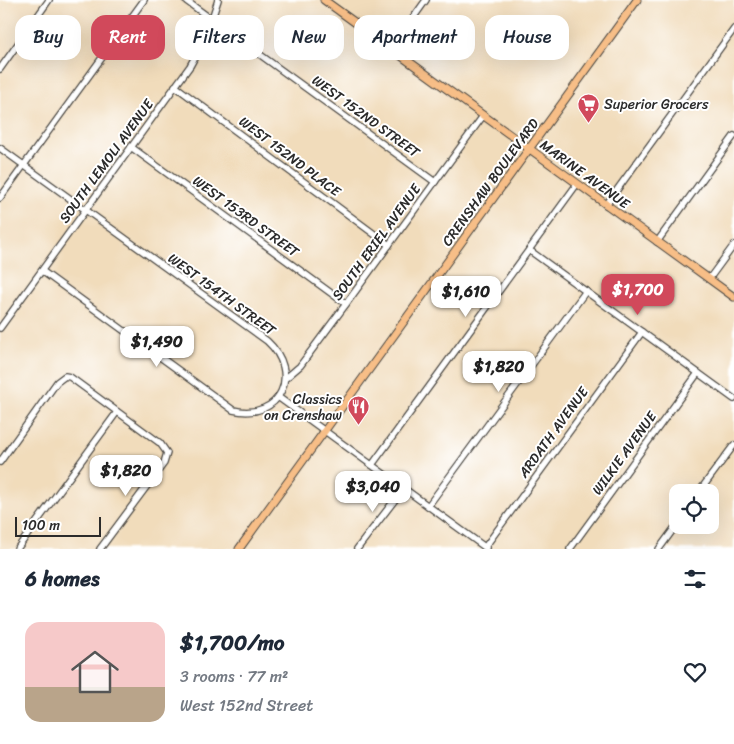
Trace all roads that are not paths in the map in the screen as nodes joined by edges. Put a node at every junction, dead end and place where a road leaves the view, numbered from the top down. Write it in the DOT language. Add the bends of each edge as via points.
graph roads {
  1 [pos="49,0"];
  2 [pos="144,0"];
  3 [pos="185,0"];
  4 [pos="218,0"];
  5 [pos="324,0"];
  6 [pos="426,0"];
  7 [pos="637,0"];
  8 [pos="206,15"];
  9 [pos="213,15"];
  10 [pos="415,15"];
  11 [pos="354,22"];
  12 [pos="734,29"];
  13 [pos="264,57"];
  14 [pos="193,60"];
  15 [pos="406,60"];
  16 [pos="0,69"];
  17 [pos="175,86"];
  18 [pos="483,116"];
  19 [pos="734,136"];
  20 [pos="131,147"];
  21 [pos="0,148"];
  22 [pos="529,149"];
  23 [pos="24,165"];
  24 [pos="435,182"];
  25 [pos="577,184"];
  26 [pos="0,198"];
  27 [pos="606,205"];
  28 [pos="85,211"];
  29 [pos="657,242"];
  30 [pos="389,245"];
  31 [pos="734,245"];
  32 [pos="529,250"];
  33 [pos="42,271"];
  34 [pos="709,279"];
  35 [pos="586,292"];
  36 [pos="734,297"];
  37 [pos="346,304"];
  38 [pos="0,328"];
  39 [pos="642,332"];
  40 [pos="698,373"];
  41 [pos="286,378"];
  42 [pos="278,397"];
  43 [pos="734,399"];
  44 [pos="117,412"];
  45 [pos="325,430"];
  46 [pos="734,444"];
  47 [pos="0,462"];
  48 [pos="372,465"];
  49 [pos="705,484"];
  50 [pos="404,488"];
  51 [pos="428,506"];
  52 [pos="670,534"];
  53 [pos="486,548"];
  54 [pos="18,549"];
  55 [pos="100,549"];
  56 [pos="239,549"];
  57 [pos="357,549"];
  58 [pos="570,549"];
  59 [pos="658,549"];
  1 -- 16 [label="street"];
  2 -- 23 [label="street"];
  3 -- 8 [label="street, WEST 152ND STREET"];
  4 -- 9 [label="street, SOUTH LEMOLI AVENUE"];
  5 -- 11 [label="main road, MARINE AVENUE"];
  6 -- 10 [label="street"];
  7 -- 22 [label="main road, CRENSHAW BOULEVARD"];
  12 -- 27 [label="street"];
  13 -- 24 [label="street, WEST 152ND STREET"];
  14 -- 17 [label="street, SOUTH LEMOLI AVENUE"];
  15 -- 18 [label="main road, MARINE AVENUE"];
  17 -- 20 [label="street, SOUTH LEMOLI AVENUE"];
  17 -- 30 [label="street, WEST 152ND PLACE"];
  18 -- 22 [label="main road, MARINE AVENUE"];
  18 -- 24 [label="street, SOUTH ERIEL AVENUE"];
  19 -- 29 [label="street"];
  20 -- 28 [label="street, SOUTH LEMOLI AVENUE"];
  20 -- 37 [label="street, WEST 153RD STREET"];
  21 -- 23 [label="street, WEST 154TH STREET"];
  22 -- 25 [label="main road, MARINE AVENUE"];
  22 -- 45 [label="main road, CRENSHAW BOULEVARD"];
  23 -- 26 [label="street"];
  23 -- 28 [label="street, WEST 154TH STREET"];
  24 -- 30 [label="street, SOUTH ERIEL AVENUE"];
  25 -- 27 [label="main road, MARINE AVENUE"];
  25 -- 32 [label="street"];
  27 -- 29 [label="main road, MARINE AVENUE"];
  28 -- 33 [label="street, SOUTH LEMOLI AVENUE"];
  28 -- 41 [label="street, WEST 154TH STREET" via="267,341 281,358"];
  29 -- 34 [label="main road, MARINE AVENUE"];
  30 -- 37 [label="street, SOUTH ERIEL AVENUE"];
  31 -- 34 [label="street"];
  32 -- 35 [label="street"];
  32 -- 48 [label="street"];
  33 -- 38 [label="street, SOUTH LEMOLI AVENUE"];
  33 -- 42 [label="street" via="233,410 255,411"];
  34 -- 36 [label="main road, MARINE AVENUE"];
  35 -- 39 [label="street"];
  35 -- 51 [label="street"];
  37 -- 41 [label="street, SOUTH ERIEL AVENUE" via="300,366"];
  39 -- 40 [label="street"];
  39 -- 53 [label="street, ARDATH AVENUE"];
  40 -- 43 [label="street"];
  40 -- 58 [label="street, WILKIE AVENUE"];
  41 -- 42 [label="street"];
  42 -- 45 [label="street"];
  44 -- 47 [label="street" via="66,376 57,382"];
  44 -- 54 [label="street"];
  44 -- 55 [label="street" via="160,443 167,453 164,463"];
  45 -- 48 [label="street"];
  45 -- 56 [label="main road, CRENSHAW BOULEVARD"];
  46 -- 49 [label="street"];
  48 -- 50 [label="street"];
  50 -- 51 [label="street"];
  50 -- 57 [label="street"];
  51 -- 53 [label="street"];
  52 -- 59 [label="street"];
}
